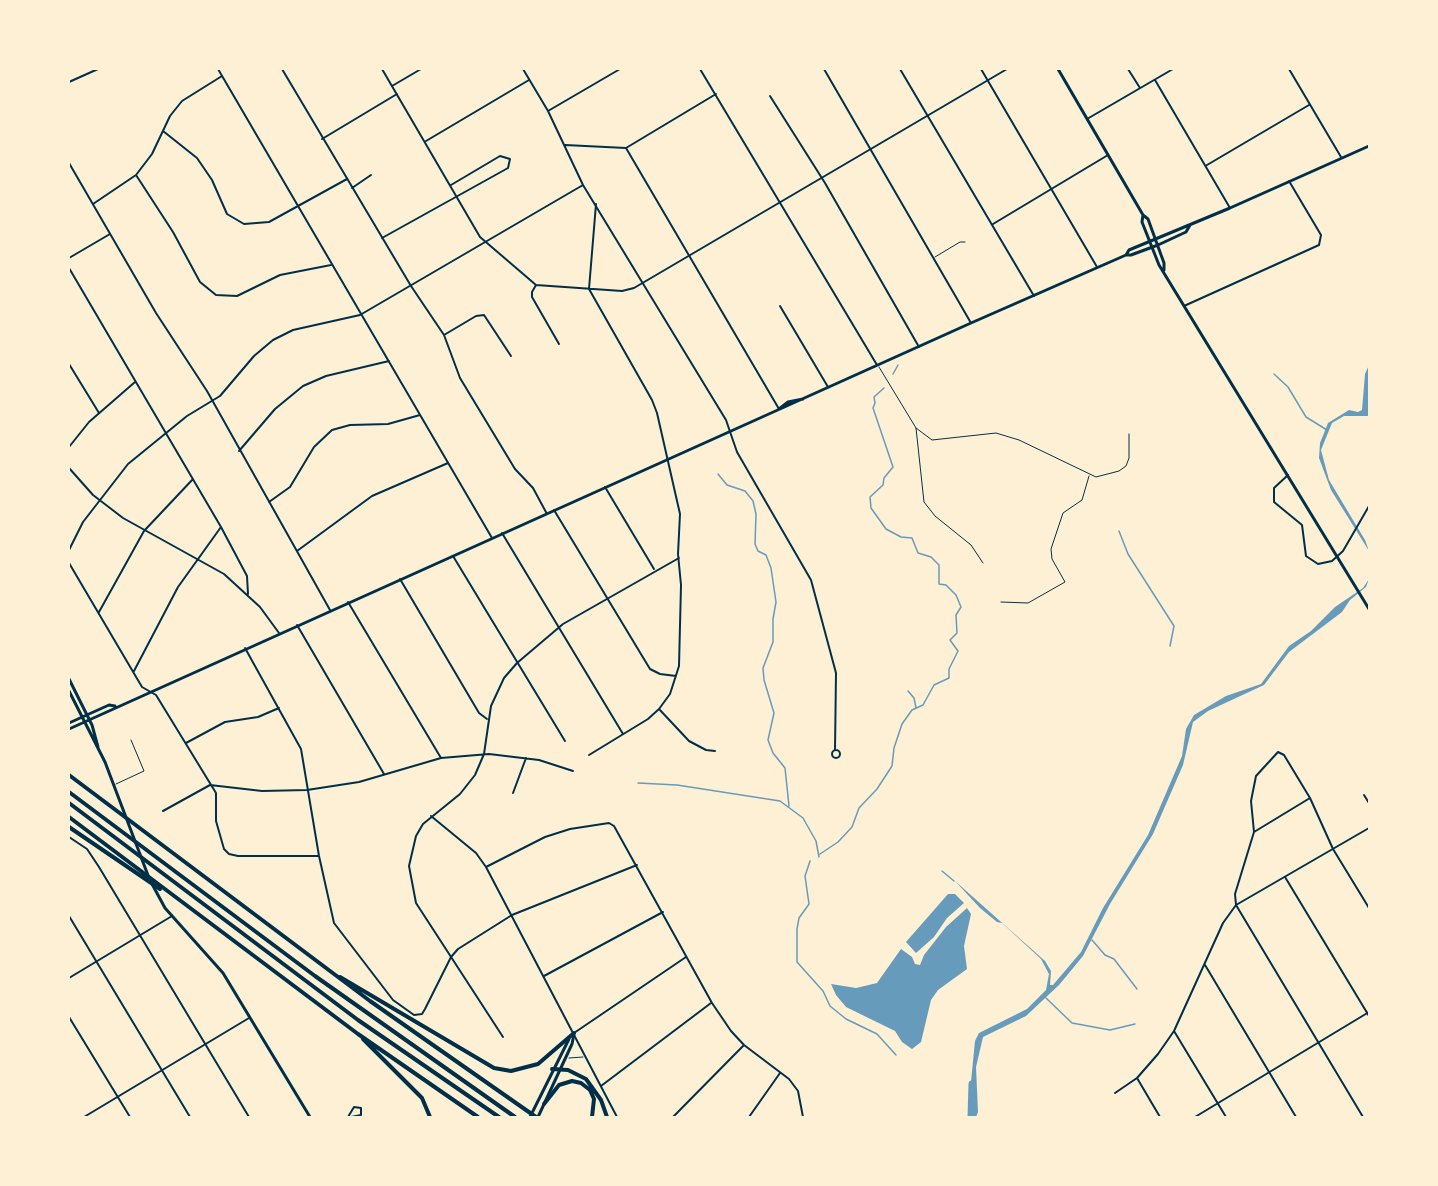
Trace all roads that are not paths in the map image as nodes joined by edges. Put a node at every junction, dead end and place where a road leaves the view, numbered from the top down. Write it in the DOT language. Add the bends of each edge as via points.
graph roads {
  1 [pos="98,69"];
  2 [pos="218,69"];
  3 [pos="282,69"];
  4 [pos="382,69"];
  5 [pos="421,69"];
  6 [pos="523,69"];
  7 [pos="620,69"];
  8 [pos="700,69"];
  9 [pos="824,69"];
  10 [pos="900,69"];
  11 [pos="981,69"];
  12 [pos="1007,69"];
  13 [pos="1058,69"];
  14 [pos="1128,69"];
  15 [pos="1173,69"];
  16 [pos="1289,69"];
  17 [pos="222,76"];
  18 [pos="529,80"];
  19 [pos="987,80"];
  20 [pos="1155,80"];
  21 [pos="69,82"];
  22 [pos="392,86"];
  23 [pos="1140,88"];
  24 [pos="397,94"];
  25 [pos="716,94"];
  26 [pos="770,96"];
  27 [pos="1309,105"];
  28 [pos="1369,106"];
  29 [pos="548,111"];
  30 [pos="1369,112"];
  31 [pos="928,115"];
  32 [pos="1088,119"];
  33 [pos="163,131"];
  34 [pos="322,139"];
  35 [pos="426,141"];
  36 [pos="565,145"];
  37 [pos="1369,146"];
  38 [pos="626,148"];
  39 [pos="871,149"];
  40 [pos="1108,154"];
  41 [pos="1341,158"];
  42 [pos="69,163"];
  43 [pos="1207,165"];
  44 [pos="136,175"];
  45 [pos="371,175"];
  46 [pos="821,178"];
  47 [pos="347,179"];
  48 [pos="1289,181"];
  49 [pos="451,185"];
  50 [pos="583,185"];
  51 [pos="352,189"];
  52 [pos="1051,189"];
  53 [pos="457,196"];
  54 [pos="780,201"];
  55 [pos="93,204"];
  56 [pos="596,204"];
  57 [pos="299,206"];
  58 [pos="1230,208"];
  59 [pos="1143,215"];
  60 [pos="993,224"];
  61 [pos="1190,225"];
  62 [pos="110,234"];
  63 [pos="382,238"];
  64 [pos="1156,239"];
  65 [pos="1150,241"];
  66 [pos="484,242"];
  67 [pos="965,242"];
  68 [pos="1158,245"];
  69 [pos="1152,248"];
  70 [pos="690,255"];
  71 [pos="1126,255"];
  72 [pos="69,258"];
  73 [pos="933,258"];
  74 [pos="332,265"];
  75 [pos="1097,267"];
  76 [pos="69,268"];
  77 [pos="1164,270"];
  78 [pos="644,282"];
  79 [pos="536,285"];
  80 [pos="411,286"];
  81 [pos="589,289"];
  82 [pos="1034,296"];
  83 [pos="780,306"];
  84 [pos="1184,306"];
  85 [pos="360,315"];
  86 [pos="971,323"];
  87 [pos="444,335"];
  88 [pos="559,344"];
  89 [pos="919,347"];
  90 [pos="511,356"];
  91 [pos="389,361"];
  92 [pos="69,364"];
  93 [pos="878,365"];
  94 [pos="135,381"];
  95 [pos="828,387"];
  96 [pos="213,401"];
  97 [pos="779,409"];
  98 [pos="99,413"];
  99 [pos="421,415"];
  100 [pos="916,428"];
  101 [pos="729,431"];
  102 [pos="166,432"];
  103 [pos="1129,434"];
  104 [pos="69,447"];
  105 [pos="238,451"];
  106 [pos="668,459"];
  107 [pos="449,462"];
  108 [pos="69,468"];
  109 [pos="1288,475"];
  110 [pos="1089,476"];
  111 [pos="193,478"];
  112 [pos="605,486"];
  113 [pos="99,501"];
  114 [pos="268,502"];
  115 [pos="1369,507"];
  116 [pos="554,510"];
  117 [pos="547,514"];
  118 [pos="221,527"];
  119 [pos="144,531"];
  120 [pos="502,533"];
  121 [pos="492,538"];
  122 [pos="69,550"];
  123 [pos="297,552"];
  124 [pos="453,556"];
  125 [pos="679,558"];
  126 [pos="196,559"];
  127 [pos="69,563"];
  128 [pos="983,563"];
  129 [pos="654,569"];
  130 [pos="400,579"];
  131 [pos="248,594"];
  132 [pos="607,597"];
  133 [pos="348,602"];
  134 [pos="1001,602"];
  135 [pos="1369,609"];
  136 [pos="330,610"];
  137 [pos="99,612"];
  138 [pos="297,625"];
  139 [pos="560,627"];
  140 [pos="279,633"];
  141 [pos="245,648"];
  142 [pos="517,663"];
  143 [pos="134,672"];
  144 [pos="676,676"];
  145 [pos="69,679"];
  146 [pos="69,691"];
  147 [pos="148,692"];
  148 [pos="115,706"];
  149 [pos="279,708"];
  150 [pos="659,709"];
  151 [pos="88,715"];
  152 [pos="83,717"];
  153 [pos="90,720"];
  154 [pos="488,720"];
  155 [pos="85,722"];
  156 [pos="69,723"];
  157 [pos="69,729"];
  158 [pos="623,734"];
  159 [pos="131,740"];
  160 [pos="565,741"];
  161 [pos="186,743"];
  162 [pos="98,747"];
  163 [pos="835,750"];
  164 [pos="715,751"];
  165 [pos="484,754"];
  166 [pos="589,755"];
  167 [pos="441,758"];
  168 [pos="526,758"];
  169 [pos="573,771"];
  170 [pos="384,774"];
  171 [pos="69,775"];
  172 [pos="114,785"];
  173 [pos="210,785"];
  174 [pos="307,790"];
  175 [pos="69,792"];
  176 [pos="513,793"];
  177 [pos="1364,795"];
  178 [pos="1310,798"];
  179 [pos="1369,803"];
  180 [pos="69,804"];
  181 [pos="163,811"];
  182 [pos="431,816"];
  183 [pos="69,817"];
  184 [pos="69,827"];
  185 [pos="1369,828"];
  186 [pos="1254,832"];
  187 [pos="69,837"];
  188 [pos="1333,849"];
  189 [pos="319,856"];
  190 [pos="637,865"];
  191 [pos="486,867"];
  192 [pos="1285,877"];
  193 [pos="163,889"];
  194 [pos="1236,905"];
  195 [pos="1369,908"];
  196 [pos="663,912"];
  197 [pos="512,915"];
  198 [pos="69,916"];
  199 [pos="172,916"];
  200 [pos="141,936"];
  201 [pos="451,957"];
  202 [pos="687,957"];
  203 [pos="97,962"];
  204 [pos="1205,965"];
  205 [pos="331,973"];
  206 [pos="544,976"];
  207 [pos="69,978"];
  208 [pos="712,1003"];
  209 [pos="1368,1014"];
  210 [pos="69,1017"];
  211 [pos="250,1018"];
  212 [pos="1174,1031"];
  213 [pos="574,1033"];
  214 [pos="361,1036"];
  215 [pos="503,1037"];
  216 [pos="1318,1042"];
  217 [pos="206,1044"];
  218 [pos="744,1045"];
  219 [pos="585,1055"];
  220 [pos="564,1058"];
  221 [pos="552,1069"];
  222 [pos="559,1069"];
  223 [pos="162,1070"];
  224 [pos="780,1073"];
  225 [pos="1269,1073"];
  226 [pos="1137,1078"];
  227 [pos="601,1086"];
  228 [pos="1115,1093"];
  229 [pos="118,1096"];
  230 [pos="1218,1103"];
  231 [pos="544,1104"];
  232 [pos="530,1114"];
  233 [pos="84,1117"];
  234 [pos="130,1117"];
  235 [pos="190,1117"];
  236 [pos="249,1117"];
  237 [pos="310,1117"];
  238 [pos="430,1117"];
  239 [pos="478,1117"];
  240 [pos="499,1117"];
  241 [pos="515,1117"];
  242 [pos="538,1117"];
  243 [pos="592,1117"];
  244 [pos="607,1117"];
  245 [pos="617,1117"];
  246 [pos="673,1117"];
  247 [pos="749,1117"];
  248 [pos="803,1117"];
  249 [pos="1160,1117"];
  250 [pos="1195,1117"];
  251 [pos="1226,1117"];
  252 [pos="1296,1117"];
  253 [pos="1364,1117"];
  1 -- 21 [label="street"];
  2 -- 17 [label="street"];
  3 -- 34 [label="street"];
  4 -- 22 [label="street"];
  5 -- 22 [label="street"];
  6 -- 18 [label="street"];
  7 -- 29 [label="street"];
  8 -- 25 [label="street"];
  9 -- 39 [label="street"];
  10 -- 31 [label="street"];
  11 -- 19 [label="street"];
  12 -- 19 [label="street"];
  13 -- 32 [label="main road"];
  14 -- 23 [label="street"];
  15 -- 20 [label="street"];
  16 -- 27 [label="street"];
  17 -- 33 [label="street" via="182,101"];
  17 -- 57 [label="street"];
  18 -- 29 [label="street"];
  18 -- 35 [label="street"];
  19 -- 31 [label="street"];
  19 -- 52 [label="street"];
  20 -- 23 [label="street"];
  20 -- 43 [label="street"];
  22 -- 24 [label="street"];
  23 -- 32 [label="street"];
  24 -- 34 [label="street"];
  24 -- 35 [label="street"];
  25 -- 38 [label="street"];
  25 -- 54 [label="street"];
  26 -- 46 [label="street"];
  27 -- 41 [label="street"];
  27 -- 43 [label="street"];
  28 -- 30 [label="street"];
  29 -- 36 [label="street"];
  31 -- 39 [label="street"];
  31 -- 60 [label="street"];
  32 -- 40 [label="main road"];
  33 -- 44 [label="street"];
  33 -- 57 [label="street" via="203,166 231,218 244,224 262,224"];
  34 -- 47 [label="street"];
  35 -- 49 [label="street"];
  36 -- 38 [label="street"];
  36 -- 50 [label="street"];
  37 -- 41 [label="main road"];
  38 -- 70 [label="street"];
  39 -- 46 [label="street"];
  39 -- 73 [label="street"];
  40 -- 52 [label="street"];
  40 -- 59 [label="main road"];
  41 -- 48 [label="main road"];
  42 -- 55 [label="street"];
  43 -- 58 [label="street"];
  44 -- 55 [label="street"];
  44 -- 74 [label="street" via="200,282 216,295 237,296 280,275"];
  45 -- 51 [label="street"];
  46 -- 54 [label="street"];
  46 -- 89 [label="street"];
  47 -- 51 [label="street"];
  47 -- 57 [label="street"];
  48 -- 58 [label="main road"];
  48 -- 84 [label="street" via="1321,235 1319,245"];
  49 -- 53 [label="street"];
  49 -- 53 [label="street" via="500,156 510,159 508,168"];
  50 -- 56 [label="street"];
  50 -- 66 [label="street"];
  51 -- 63 [label="street"];
  52 -- 60 [label="street"];
  52 -- 75 [label="street"];
  53 -- 63 [label="street"];
  53 -- 66 [label="street"];
  54 -- 70 [label="street"];
  54 -- 93 [label="street"];
  55 -- 62 [label="street"];
  56 -- 78 [label="street"];
  56 -- 81 [label="street"];
  57 -- 74 [label="street"];
  58 -- 61 [label="main road"];
  59 -- 64 [label="main road"];
  59 -- 65 [label="main road"];
  60 -- 82 [label="street"];
  61 -- 64 [label="main road"];
  61 -- 68 [label="main road" via="1186,232"];
  62 -- 72 [label="street"];
  62 -- 96 [label="street"];
  63 -- 80 [label="street"];
  64 -- 65 [label="main road"];
  64 -- 68 [label="main road"];
  65 -- 69 [label="main road"];
  65 -- 71 [label="main road"];
  66 -- 79 [label="street"];
  66 -- 80 [label="street"];
  67 -- 73 [label="lane"];
  68 -- 69 [label="main road"];
  68 -- 77 [label="main road"];
  69 -- 71 [label="main road"];
  69 -- 77 [label="main road"];
  70 -- 78 [label="street"];
  70 -- 97 [label="street"];
  71 -- 75 [label="main road"];
  73 -- 86 [label="street"];
  74 -- 85 [label="street"];
  75 -- 82 [label="main road"];
  76 -- 94 [label="street"];
  77 -- 84 [label="main road"];
  78 -- 81 [label="street" via="622,291"];
  78 -- 101 [label="street"];
  79 -- 81 [label="street"];
  79 -- 88 [label="street" via="532,297"];
  80 -- 85 [label="street"];
  80 -- 87 [label="street"];
  81 -- 106 [label="street" via="652,400"];
  82 -- 86 [label="main road"];
  83 -- 95 [label="street"];
  84 -- 109 [label="main road"];
  85 -- 91 [label="street"];
  85 -- 96 [label="street" via="293,330 273,340"];
  86 -- 89 [label="main road"];
  87 -- 90 [label="street" via="484,315"];
  87 -- 117 [label="street" via="460,378"];
  89 -- 93 [label="main road"];
  91 -- 99 [label="street"];
  91 -- 105 [label="street" via="326,376 303,386 275,409"];
  92 -- 98 [label="street"];
  93 -- 95 [label="main road"];
  93 -- 100 [label="lane"];
  94 -- 98 [label="street"];
  94 -- 102 [label="street"];
  95 -- 97 [label="main road"];
  96 -- 102 [label="street"];
  96 -- 105 [label="street"];
  97 -- 101 [label="main road"];
  98 -- 104 [label="street"];
  99 -- 107 [label="street"];
  99 -- 114 [label="street" via="388,424 332,429 314,447 290,487"];
  100 -- 110 [label="lane" via="932,440 996,433 1024,442"];
  100 -- 128 [label="lane" via="924,502 971,545"];
  101 -- 106 [label="main road"];
  101 -- 163 [label="street" via="737,452 812,583 836,673"];
  102 -- 111 [label="street"];
  102 -- 113 [label="street" via="128,464"];
  103 -- 110 [label="lane" via="1126,466 1102,477"];
  105 -- 114 [label="street"];
  106 -- 112 [label="main road"];
  106 -- 125 [label="street" via="680,514"];
  107 -- 121 [label="street"];
  107 -- 123 [label="street" via="372,496"];
  108 -- 113 [label="street"];
  109 -- 115 [label="street" via="1272,495 1277,506 1302,525 1304,552 1318,564 1332,561 1353,536"];
  109 -- 135 [label="main road"];
  110 -- 134 [label="lane" via="1082,500 1063,513 1051,549 1052,560 1065,582 1028,603"];
  111 -- 118 [label="street"];
  111 -- 119 [label="street"];
  112 -- 116 [label="main road"];
  112 -- 129 [label="street"];
  113 -- 119 [label="street"];
  113 -- 122 [label="street"];
  114 -- 123 [label="street"];
  116 -- 117 [label="main road"];
  116 -- 132 [label="street"];
  117 -- 120 [label="main road"];
  118 -- 126 [label="street"];
  118 -- 131 [label="street" via="247,576"];
  119 -- 126 [label="street"];
  119 -- 137 [label="street"];
  120 -- 121 [label="main road"];
  120 -- 139 [label="street"];
  121 -- 124 [label="main road"];
  123 -- 136 [label="street"];
  124 -- 130 [label="main road"];
  124 -- 142 [label="street"];
  125 -- 129 [label="street"];
  125 -- 144 [label="street"];
  126 -- 131 [label="street" via="224,574"];
  126 -- 143 [label="street" via="169,601"];
  127 -- 137 [label="street"];
  129 -- 132 [label="street"];
  130 -- 133 [label="main road"];
  130 -- 154 [label="street" via="479,712"];
  131 -- 140 [label="street"];
  132 -- 139 [label="street"];
  132 -- 144 [label="street" via="650,669"];
  133 -- 136 [label="main road"];
  133 -- 167 [label="street"];
  136 -- 138 [label="main road"];
  137 -- 143 [label="street"];
  138 -- 140 [label="main road"];
  138 -- 170 [label="street"];
  139 -- 142 [label="street"];
  139 -- 158 [label="street"];
  140 -- 141 [label="main road"];
  141 -- 147 [label="main road"];
  141 -- 149 [label="street"];
  142 -- 154 [label="street" via="495,694"];
  142 -- 160 [label="street"];
  143 -- 147 [label="street"];
  144 -- 150 [label="street"];
  145 -- 151 [label="main road"];
  146 -- 152 [label="main road"];
  147 -- 148 [label="main road"];
  147 -- 161 [label="street" via="156,695"];
  148 -- 151 [label="main road"];
  148 -- 153 [label="main road"];
  149 -- 161 [label="street" via="258,717 225,722"];
  149 -- 174 [label="street" via="299,741"];
  150 -- 158 [label="street"];
  150 -- 164 [label="street" via="689,741"];
  151 -- 152 [label="main road"];
  151 -- 153 [label="main road"];
  152 -- 155 [label="main road"];
  152 -- 156 [label="main road"];
  153 -- 155 [label="main road"];
  153 -- 162 [label="main road"];
  154 -- 165 [label="street"];
  155 -- 157 [label="main road"];
  155 -- 162 [label="main road"];
  158 -- 166 [label="street"];
  159 -- 172 [label="lane" via="144,771"];
  161 -- 173 [label="street"];
  162 -- 172 [label="main road"];
  165 -- 167 [label="street"];
  165 -- 168 [label="street"];
  165 -- 182 [label="street" via="475,775 460,794"];
  167 -- 170 [label="street"];
  168 -- 169 [label="street"];
  168 -- 176 [label="street"];
  170 -- 174 [label="street"];
  171 -- 205 [label="highway"];
  172 -- 199 [label="main road" via="155,892"];
  173 -- 174 [label="street" via="262,791"];
  173 -- 181 [label="street"];
  173 -- 189 [label="street" via="216,794 220,840 229,854 268,858"];
  174 -- 189 [label="street"];
  175 -- 241 [label="highway" via="331,988"];
  177 -- 179 [label="street"];
  178 -- 186 [label="street"];
  178 -- 186 [label="street" via="1282,752 1262,766 1256,776 1251,801"];
  178 -- 188 [label="street"];
  180 -- 240 [label="highway" via="358,1020"];
  182 -- 191 [label="street"];
  182 -- 201 [label="street" via="416,836 409,861 412,891"];
  183 -- 193 [label="highway"];
  184 -- 193 [label="highway"];
  185 -- 188 [label="street"];
  186 -- 194 [label="street" via="1234,894"];
  187 -- 200 [label="street" via="87,849"];
  188 -- 192 [label="street"];
  188 -- 195 [label="street"];
  189 -- 201 [label="street" via="334,923 393,1000 417,1016 425,1009"];
  190 -- 191 [label="street" via="609,823 545,837"];
  190 -- 196 [label="street"];
  190 -- 197 [label="street"];
  191 -- 197 [label="street"];
  192 -- 194 [label="street"];
  192 -- 209 [label="street"];
  193 -- 214 [label="highway"];
  194 -- 204 [label="street" via="1223,923"];
  194 -- 216 [label="street"];
  196 -- 202 [label="street"];
  196 -- 206 [label="street"];
  197 -- 201 [label="street"];
  197 -- 206 [label="street"];
  198 -- 203 [label="street"];
  199 -- 200 [label="street"];
  199 -- 211 [label="main road" via="223,973"];
  200 -- 203 [label="street"];
  200 -- 217 [label="street"];
  201 -- 215 [label="street"];
  202 -- 208 [label="street"];
  202 -- 213 [label="street"];
  203 -- 207 [label="street"];
  203 -- 223 [label="street"];
  204 -- 212 [label="street"];
  204 -- 225 [label="street"];
  205 -- 213 [label="highway" via="495,1068 511,1071 538,1064"];
  205 -- 232 [label="highway"];
  206 -- 213 [label="street"];
  208 -- 218 [label="street"];
  208 -- 227 [label="street"];
  209 -- 216 [label="street"];
  210 -- 229 [label="street"];
  211 -- 217 [label="street"];
  211 -- 237 [label="main road"];
  212 -- 226 [label="street"];
  212 -- 230 [label="street"];
  213 -- 219 [label="street"];
  213 -- 220 [label="main road"];
  213 -- 221 [label="main road"];
  214 -- 238 [label="highway" via="368,1047 405,1078 422,1098"];
  214 -- 239 [label="highway"];
  216 -- 225 [label="street"];
  216 -- 253 [label="street"];
  217 -- 223 [label="street"];
  217 -- 236 [label="street"];
  218 -- 224 [label="street"];
  218 -- 246 [label="street"];
  219 -- 220 [label="lane"];
  219 -- 227 [label="street"];
  220 -- 222 [label="main road"];
  221 -- 222 [label="highway"];
  221 -- 232 [label="main road"];
  222 -- 231 [label="main road"];
  222 -- 244 [label="highway" via="577,1073 592,1084"];
  223 -- 229 [label="street"];
  223 -- 235 [label="street"];
  224 -- 247 [label="street"];
  224 -- 248 [label="street" via="798,1091"];
  225 -- 230 [label="street"];
  225 -- 252 [label="street"];
  226 -- 228 [label="street"];
  226 -- 249 [label="street"];
  227 -- 245 [label="street"];
  229 -- 233 [label="street"];
  229 -- 234 [label="street"];
  230 -- 250 [label="street"];
  230 -- 251 [label="street"];
  231 -- 242 [label="main road"];
  231 -- 243 [label="highway" via="559,1085 581,1083 594,1099"];
  232 -- 242 [label="highway"];
}
